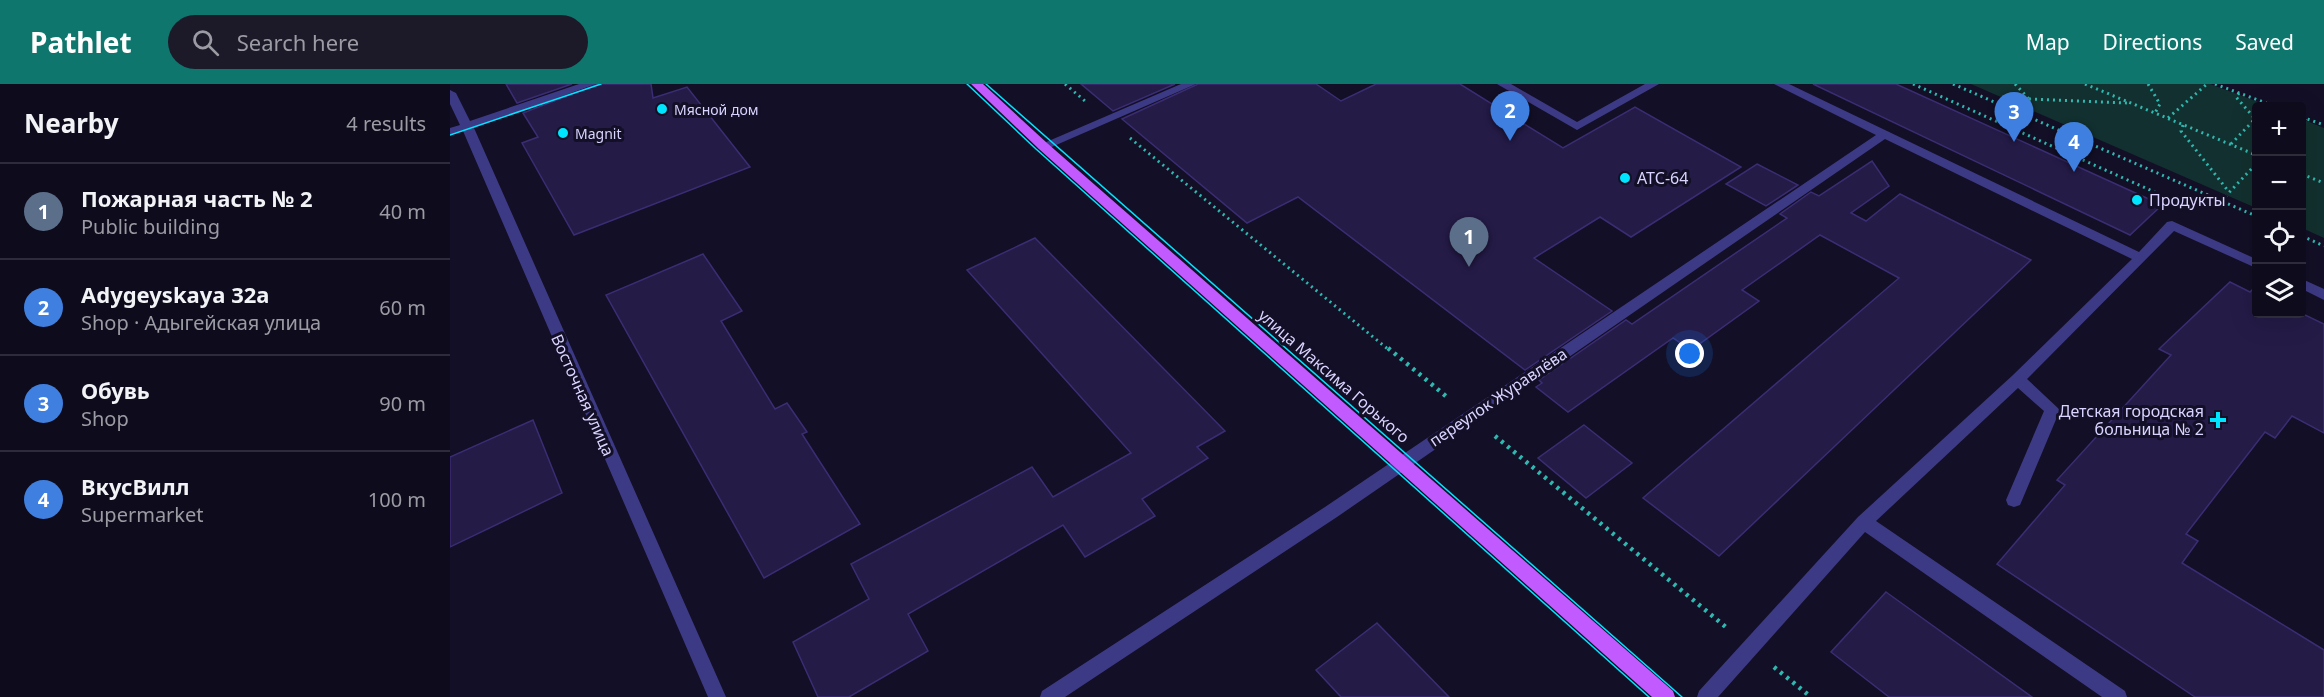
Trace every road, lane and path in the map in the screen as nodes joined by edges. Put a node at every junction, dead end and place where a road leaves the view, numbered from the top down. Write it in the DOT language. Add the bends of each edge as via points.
graph roads {
  1 [pos="590,84"];
  2 [pos="977,84"];
  3 [pos="1065,84"];
  4 [pos="1190,84"];
  5 [pos="1503,84"];
  6 [pos="1653,84"];
  7 [pos="1780,84"];
  8 [pos="1914,84"];
  9 [pos="1953,84"];
  10 [pos="2015,84"];
  11 [pos="2085,84"];
  12 [pos="2101,84"];
  13 [pos="2148,84"];
  14 [pos="2207,84"];
  15 [pos="2215,84"];
  16 [pos="2094,88"];
  17 [pos="450,93"];
  18 [pos="2238,93"];
  19 [pos="2030,99"];
  20 [pos="2263,102"];
  21 [pos="2131,103"];
  22 [pos="2016,111"];
  23 [pos="2155,113"];
  24 [pos="2252,117"];
  25 [pos="2168,118"];
  26 [pos="1107,119"];
  27 [pos="2306,119"];
  28 [pos="2252,123"];
  29 [pos="2183,125"];
  30 [pos="2324,125"];
  31 [pos="467,126"];
  32 [pos="450,132"];
  33 [pos="1885,134"];
  34 [pos="2231,144"];
  35 [pos="1043,146"];
  36 [pos="2252,153"];
  37 [pos="2252,168"];
  38 [pos="2306,176"];
  39 [pos="2324,183"];
  40 [pos="2229,192"];
  41 [pos="2221,201"];
  42 [pos="2178,202"];
  43 [pos="2189,207"];
  44 [pos="2198,212"];
  45 [pos="2252,214"];
  46 [pos="2306,238"];
  47 [pos="2324,246"];
  48 [pos="2142,258"];
  49 [pos="2252,262"];
  50 [pos="2306,286"];
  51 [pos="2324,295"];
  52 [pos="2018,379"];
  53 [pos="1470,415"];
  54 [pos="1403,462"];
  55 [pos="2014,500"];
  56 [pos="1864,522"];
  57 [pos="1750,648"];
  58 [pos="717,697"];
  59 [pos="1049,697"];
  60 [pos="1666,697"];
  61 [pos="1706,697"];
  62 [pos="1811,697"];
  63 [pos="2118,697"];
  1 -- 31 [label="street"];
  2 -- 35 [label="main road, улица Максима Горького"];
  3 -- 26 [label="path"];
  4 -- 26 [label="street"];
  5 -- 6 [label="street" via="1577,127"];
  7 -- 33 [label="street"];
  8 -- 42 [label="path"];
  9 -- 22 [label="path"];
  10 -- 19 [label="path"];
  11 -- 16 [label="path"];
  12 -- 16 [label="path"];
  13 -- 23 [label="path" via="2160,104"];
  14 -- 25 [label="path"];
  15 -- 18 [label="path"];
  16 -- 21 [label="path"];
  17 -- 31 [label="street, Восточная улица"];
  18 -- 20 [label="path"];
  18 -- 24 [label="path" via="2235,97"];
  19 -- 21 [label="path"];
  19 -- 22 [label="path"];
  21 -- 23 [label="path"];
  22 -- 41 [label="path"];
  23 -- 25 [label="path"];
  25 -- 29 [label="path"];
  26 -- 35 [label="street"];
  26 -- 53 [label="path"];
  27 -- 30 [label="path"];
  28 -- 34 [label="path"];
  29 -- 34 [label="path"];
  29 -- 40 [label="path" via="2181,131"];
  31 -- 32 [label="street"];
  31 -- 58 [label="street, Восточная улица"];
  33 -- 48 [label="street"];
  33 -- 53 [label="street, переулок Журавлёва"];
  34 -- 36 [label="path"];
  35 -- 54 [label="main road, улица Максима Горького"];
  37 -- 40 [label="path"];
  38 -- 39 [label="path"];
  40 -- 41 [label="path"];
  41 -- 45 [label="path"];
  43 -- 44 [label="path"];
  46 -- 47 [label="path"];
  48 -- 49 [label="street" via="2172,225"];
  48 -- 52 [label="street"];
  50 -- 51 [label="street"];
  52 -- 55 [label="street" via="2052,410"];
  52 -- 56 [label="street"];
  53 -- 54 [label="street, переулок Журавлёва"];
  53 -- 57 [label="path"];
  54 -- 59 [label="street, переулок Журавлёва"];
  54 -- 60 [label="main road, улица Максима Горького"];
  56 -- 57 [label="street"];
  56 -- 63 [label="street"];
  57 -- 61 [label="street"];
  57 -- 62 [label="path"];
}
